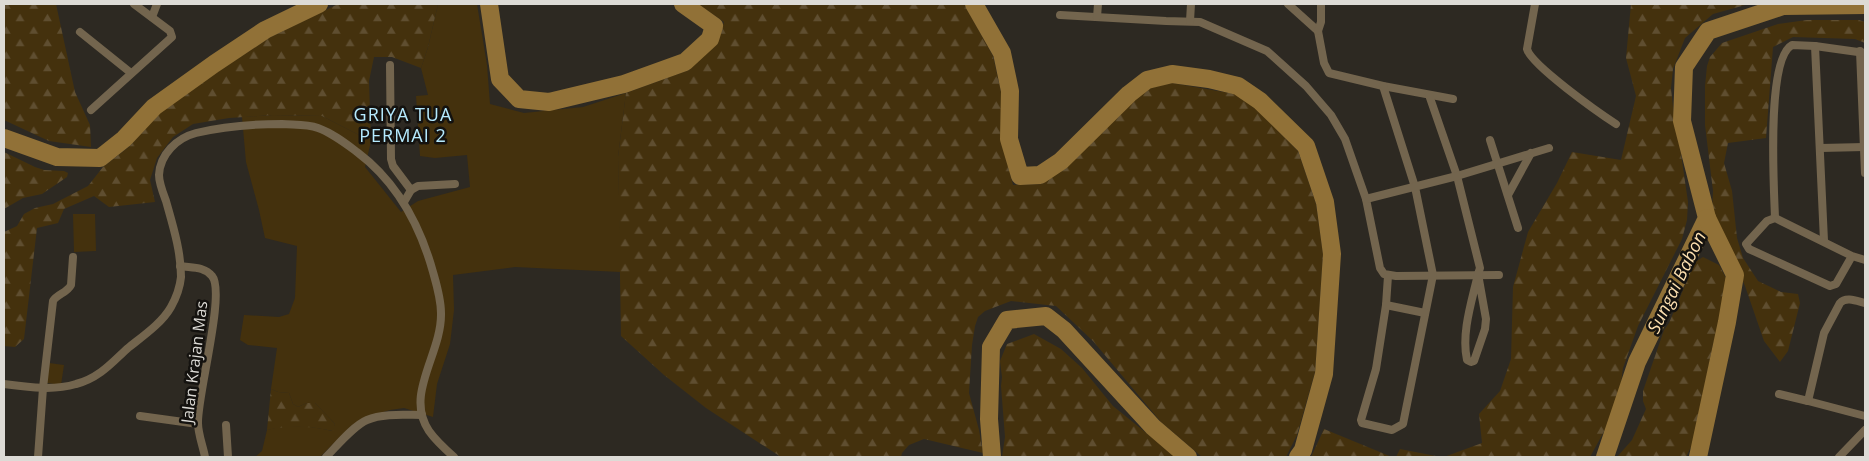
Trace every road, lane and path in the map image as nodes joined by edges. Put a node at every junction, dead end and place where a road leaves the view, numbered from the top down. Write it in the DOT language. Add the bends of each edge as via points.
graph roads {
  1 [pos="134,4"];
  2 [pos="157,4"];
  3 [pos="1098,4"];
  4 [pos="1191,4"];
  5 [pos="1288,4"];
  6 [pos="1321,4"];
  7 [pos="1535,4"];
  8 [pos="1060,15"];
  9 [pos="152,17"];
  10 [pos="1097,17"];
  11 [pos="1190,21"];
  12 [pos="1318,31"];
  13 [pos="80,32"];
  14 [pos="1815,46"];
  15 [pos="1863,52"];
  16 [pos="390,65"];
  17 [pos="132,73"];
  18 [pos="1383,86"];
  19 [pos="1429,95"];
  20 [pos="1453,99"];
  21 [pos="91,110"];
  22 [pos="1616,124"];
  23 [pos="1490,140"];
  24 [pos="1865,144"];
  25 [pos="1549,148"];
  26 [pos="1821,148"];
  27 [pos="1532,153"];
  28 [pos="1497,163"];
  29 [pos="1865,173"];
  30 [pos="1458,176"];
  31 [pos="455,184"];
  32 [pos="1415,187"];
  33 [pos="411,190"];
  34 [pos="1508,195"];
  35 [pos="1366,199"];
  36 [pos="404,202"];
  37 [pos="1775,218"];
  38 [pos="1518,228"];
  39 [pos="1824,241"];
  40 [pos="1852,256"];
  41 [pos="73,257"];
  42 [pos="1865,260"];
  43 [pos="180,266"];
  44 [pos="1478,274"];
  45 [pos="1433,275"];
  46 [pos="1499,275"];
  47 [pos="1388,276"];
  48 [pos="1865,303"];
  49 [pos="1386,305"];
  50 [pos="1425,313"];
  51 [pos="4,384"];
  52 [pos="43,388"];
  53 [pos="1778,394"];
  54 [pos="1808,401"];
  55 [pos="422,415"];
  56 [pos="140,416"];
  57 [pos="1865,416"];
  58 [pos="198,424"];
  59 [pos="226,425"];
  60 [pos="1865,430"];
  61 [pos="38,457"];
  62 [pos="205,457"];
  63 [pos="228,457"];
  64 [pos="326,457"];
  65 [pos="454,457"];
  66 [pos="1839,457"];
  1 -- 9 [label="street"];
  2 -- 9 [label="street"];
  3 -- 10 [label="street"];
  4 -- 11 [label="street"];
  5 -- 12 [label="street"];
  6 -- 12 [label="street"];
  7 -- 22 [label="street" via="1526,49 1528,54"];
  8 -- 10 [label="street"];
  9 -- 17 [label="street" via="170,31 172,37"];
  10 -- 11 [label="street"];
  11 -- 35 [label="street" via="1209,25 1267,51 1306,86 1331,115 1345,139"];
  12 -- 18 [label="street" via="1329,73"];
  13 -- 17 [label="street"];
  14 -- 15 [label="street"];
  14 -- 26 [label="street"];
  14 -- 37 [label="street" via="1792,45 1787,48 1778,77 1773,134"];
  15 -- 24 [label="street"];
  16 -- 33 [label="street" via="391,160"];
  17 -- 21 [label="street"];
  18 -- 19 [label="street"];
  18 -- 32 [label="street"];
  19 -- 20 [label="street"];
  19 -- 30 [label="street"];
  23 -- 28 [label="street"];
  24 -- 26 [label="street"];
  24 -- 29 [label="street"];
  25 -- 27 [label="street"];
  26 -- 39 [label="street"];
  27 -- 28 [label="street"];
  27 -- 34 [label="street"];
  28 -- 30 [label="street"];
  28 -- 34 [label="street"];
  30 -- 32 [label="street"];
  30 -- 44 [label="street" via="1480,268"];
  31 -- 33 [label="street" via="418,186"];
  32 -- 35 [label="street"];
  32 -- 45 [label="street"];
  33 -- 36 [label="street"];
  34 -- 38 [label="street"];
  35 -- 47 [label="street" via="1380,268"];
  36 -- 43 [label="street" via="387,178 370,162 347,144 317,128 293,124 245,124 190,135 170,149 162,161 159,176 177,241"];
  36 -- 55 [label="street" via="429,256 441,312 434,354 421,389 419,403"];
  37 -- 39 [label="street"];
  37 -- 40 [label="street" via="1767,221 1746,242 1749,249 1832,286"];
  39 -- 40 [label="street"];
  40 -- 42 [label="street"];
  41 -- 52 [label="street" via="71,285 53,301"];
  43 -- 52 [label="street" via="178,291 159,321 100,372 78,384"];
  43 -- 58 [label="street, Jalan Krajan Mas" via="202,268 213,276 216,287"];
  44 -- 44 [label="street" via="1486,319 1474,361 1471,362 1467,360 1464,348"];
  44 -- 45 [label="street"];
  44 -- 46 [label="street"];
  45 -- 47 [label="street"];
  45 -- 50 [label="street"];
  47 -- 49 [label="street"];
  48 -- 54 [label="street" via="1848,299 1840,303 1824,333"];
  49 -- 50 [label="street"];
  49 -- 50 [label="street" via="1373,384 1361,420 1362,423 1392,430 1404,424"];
  51 -- 52 [label="street"];
  52 -- 61 [label="street"];
  53 -- 54 [label="street"];
  54 -- 57 [label="street"];
  55 -- 64 [label="street" via="379,417 365,421"];
  55 -- 65 [label="street" via="436,440"];
  56 -- 58 [label="street"];
  58 -- 62 [label="street, Jalan Krajan Mas"];
  59 -- 63 [label="street"];
  60 -- 66 [label="street"];
}
